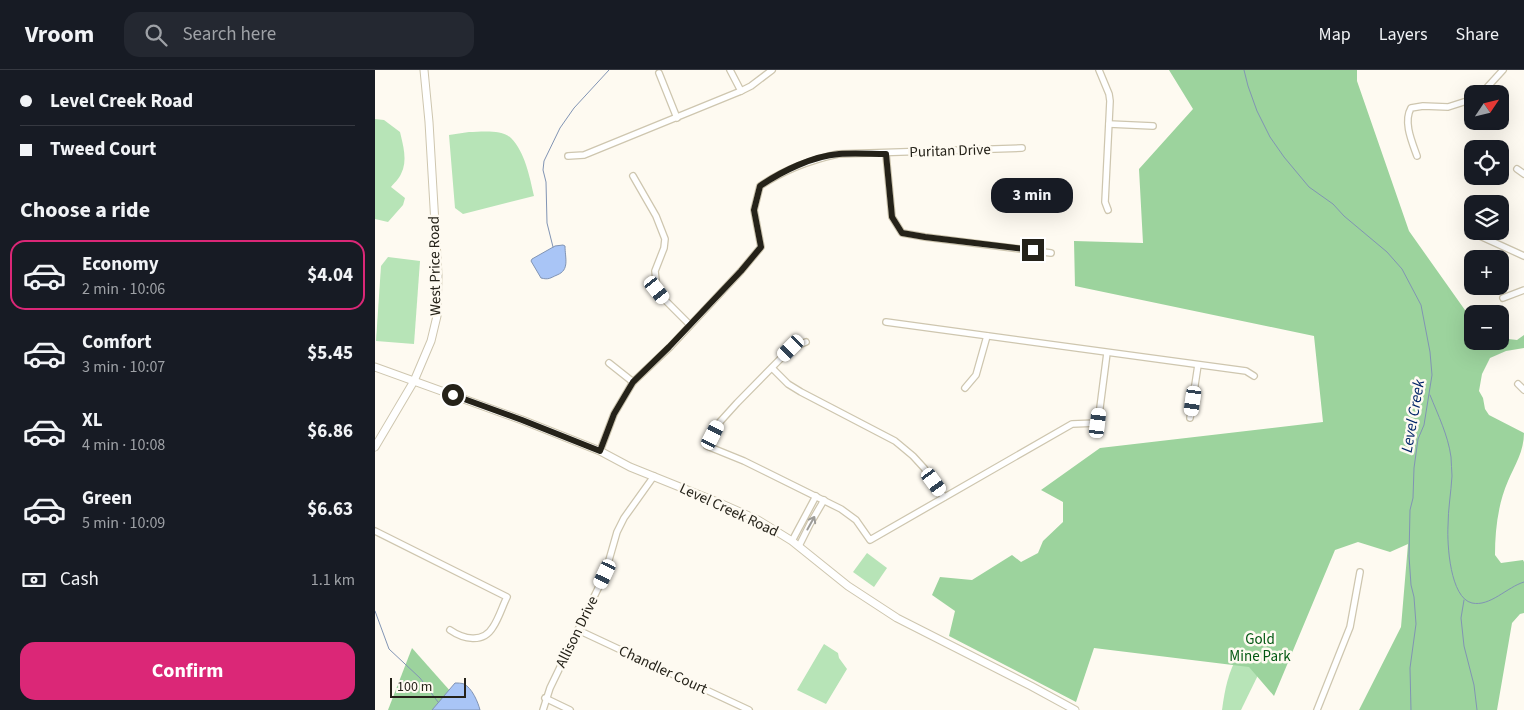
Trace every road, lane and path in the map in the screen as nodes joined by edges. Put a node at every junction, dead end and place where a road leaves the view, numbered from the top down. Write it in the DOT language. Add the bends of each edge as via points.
graph roads {
  1 [pos="424,70"];
  2 [pos="730,70"];
  3 [pos="772,70"];
  4 [pos="1099,70"];
  5 [pos="1503,70"];
  6 [pos="659,73"];
  7 [pos="1489,85"];
  8 [pos="741,91"];
  9 [pos="1464,102"];
  10 [pos="677,118"];
  11 [pos="1109,124"];
  12 [pos="1153,126"];
  13 [pos="1022,148"];
  14 [pos="886,154"];
  15 [pos="568,156"];
  16 [pos="1417,156"];
  17 [pos="1517,169"];
  18 [pos="1524,174"];
  19 [pos="633,176"];
  20 [pos="1108,210"];
  21 [pos="1489,240"];
  22 [pos="1051,253"];
  23 [pos="1524,256"];
  24 [pos="1524,290"];
  25 [pos="1503,298"];
  26 [pos="886,322"];
  27 [pos="690,325"];
  28 [pos="987,336"];
  29 [pos="806,342"];
  30 [pos="1107,353"];
  31 [pos="609,363"];
  32 [pos="1198,365"];
  33 [pos="375,367"];
  34 [pos="772,368"];
  35 [pos="1254,376"];
  36 [pos="414,381"];
  37 [pos="633,382"];
  38 [pos="1518,384"];
  39 [pos="965,388"];
  40 [pos="1524,390"];
  41 [pos="1190,418"];
  42 [pos="375,447"];
  43 [pos="600,451"];
  44 [pos="654,476"];
  45 [pos="816,496"];
  46 [pos="945,497"];
  47 [pos="824,500"];
  48 [pos="375,531"];
  49 [pos="793,542"];
  50 [pos="799,546"];
  51 [pos="1360,572"];
  52 [pos="450,630"];
  53 [pos="578,630"];
  54 [pos="545,698"];
  55 [pos="543,710"];
  56 [pos="570,710"];
  57 [pos="749,710"];
  58 [pos="1075,710"];
  59 [pos="1317,710"];
  1 -- 36 [label="street, West Price Road" via="437,265 437,316 431,341"];
  2 -- 8 [label="street"];
  3 -- 8 [label="street"];
  4 -- 11 [label="street" via="1110,101"];
  5 -- 7 [label="street"];
  6 -- 10 [label="street"];
  8 -- 10 [label="street"];
  9 -- 16 [label="street" via="1448,107 1411,108 1408,121"];
  10 -- 15 [label="street" via="584,155"];
  11 -- 12 [label="street"];
  11 -- 20 [label="street" via="1105,202"];
  13 -- 14 [label="street, Puritan Drive"];
  14 -- 22 [label="street" via="892,217 902,233"];
  14 -- 27 [label="street, Puritan Drive" via="838,154 818,158 760,186 754,210 761,247"];
  17 -- 18 [label="street"];
  19 -- 27 [label="street" via="665,238 655,270 657,290"];
  21 -- 23 [label="street"];
  24 -- 25 [label="street"];
  26 -- 28 [label="street"];
  27 -- 37 [label="street, Puritan Drive"];
  28 -- 30 [label="street"];
  28 -- 39 [label="street" via="976,375"];
  29 -- 34 [label="street" via="791,348"];
  30 -- 32 [label="street"];
  30 -- 46 [label="street" via="1098,423 1072,424"];
  31 -- 37 [label="street"];
  32 -- 35 [label="street" via="1246,371"];
  32 -- 41 [label="street"];
  33 -- 36 [label="street, Level Creek Road"];
  34 -- 45 [label="street" via="718,424 707,446"];
  34 -- 46 [label="street" via="794,388 895,441 924,468"];
  36 -- 42 [label="street, West Price Road"];
  36 -- 43 [label="street, Level Creek Road"];
  37 -- 43 [label="street, Puritan Drive" via="614,414"];
  38 -- 40 [label="street"];
  43 -- 44 [label="street, Level Creek Road"];
  44 -- 49 [label="street, Level Creek Road" via="758,520"];
  44 -- 53 [label="street, Allison Drive" via="617,532 605,574"];
  45 -- 47 [label="street"];
  45 -- 49 [label="street"];
  46 -- 47 [label="street" via="870,540 856,520"];
  50 -- 47 [label="street, one-way"];
  48 -- 52 [label="street" via="507,597 494,627 488,633 471,639"];
  49 -- 50 [label="street, Level Creek Road"];
  50 -- 58 [label="street, Level Creek Road" via="848,586 897,618"];
  51 -- 59 [label="street" via="1350,627"];
  53 -- 54 [label="street, Allison Drive"];
  53 -- 57 [label="street, Chandler Court"];
  54 -- 55 [label="street, Allison Drive"];
  54 -- 56 [label="street"];
}
